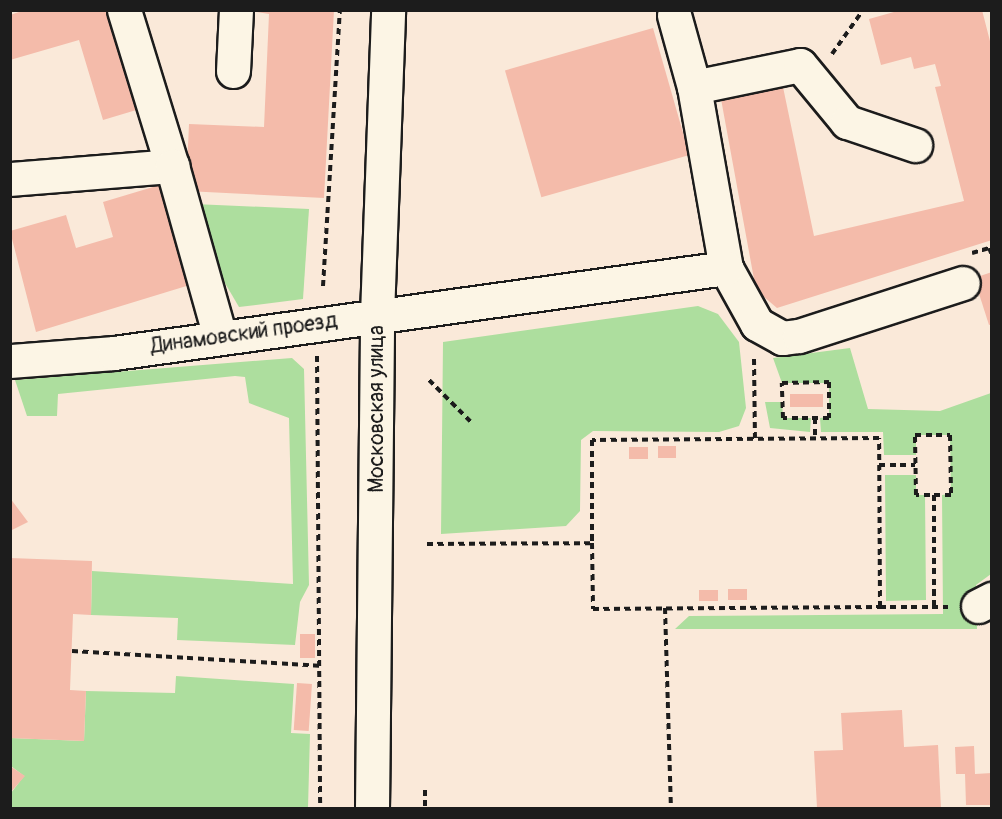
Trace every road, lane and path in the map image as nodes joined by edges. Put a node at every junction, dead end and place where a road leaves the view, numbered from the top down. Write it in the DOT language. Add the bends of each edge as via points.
graph roads {
  1 [pos="124,10"];
  2 [pos="236,10"];
  3 [pos="340,10"];
  4 [pos="388,10"];
  5 [pos="863,10"];
  6 [pos="674,15"];
  7 [pos="800,65"];
  8 [pos="233,71"];
  9 [pos="694,87"];
  10 [pos="915,145"];
  11 [pos="172,166"];
  12 [pos="10,179"];
  13 [pos="726,268"];
  14 [pos="963,284"];
  15 [pos="323,286"];
  16 [pos="377,315"];
  17 [pos="753,318"];
  18 [pos="220,337"];
  19 [pos="317,354"];
  20 [pos="11,357"];
  21 [pos="429,380"];
  22 [pos="815,418"];
  23 [pos="471,422"];
  24 [pos="755,439"];
  25 [pos="815,439"];
  26 [pos="879,465"];
  27 [pos="915,465"];
  28 [pos="934,495"];
  29 [pos="592,543"];
  30 [pos="427,544"];
  31 [pos="880,607"];
  32 [pos="934,607"];
  33 [pos="943,607"];
  34 [pos="665,608"];
  35 [pos="72,651"];
  36 [pos="323,666"];
  37 [pos="425,786"];
  38 [pos="425,806"];
  39 [pos="320,808"];
  40 [pos="372,808"];
  41 [pos="671,808"];
  1 -- 11 [label="street"];
  2 -- 8 [label="street"];
  3 -- 15 [label="path"];
  4 -- 16 [label="street, Московская улица"];
  5 -- 7 [label="path" via="832,55"];
  6 -- 9 [label="street"];
  7 -- 9 [label="street"];
  7 -- 10 [label="street" via="847,122"];
  9 -- 13 [label="street"];
  11 -- 12 [label="street"];
  11 -- 18 [label="street"];
  13 -- 16 [label="street, Динамовский проезд"];
  13 -- 17 [label="street"];
  14 -- 17 [label="street" via="799,336 769,334"];
  16 -- 18 [label="street, Динамовский проезд"];
  16 -- 40 [label="street, Московская улица"];
  17 -- 24 [label="path"];
  18 -- 20 [label="street, Динамовский проезд"];
  19 -- 36 [label="path"];
  21 -- 23 [label="path"];
  22 -- 22 [label="path" via="783,418 782,383 829,382 829,418"];
  22 -- 25 [label="path"];
  24 -- 25 [label="path"];
  24 -- 29 [label="path" via="592,440"];
  25 -- 26 [label="path" via="879,438"];
  26 -- 27 [label="path"];
  26 -- 31 [label="path"];
  27 -- 28 [label="path" via="916,495"];
  27 -- 28 [label="path" via="915,435 950,435 951,495"];
  28 -- 32 [label="path"];
  29 -- 30 [label="path"];
  29 -- 34 [label="path" via="593,609"];
  31 -- 32 [label="path"];
  31 -- 34 [label="path"];
  32 -- 33 [label="path"];
  34 -- 41 [label="path"];
  35 -- 36 [label="path"];
  36 -- 39 [label="path"];
  37 -- 38 [label="path"];
}
